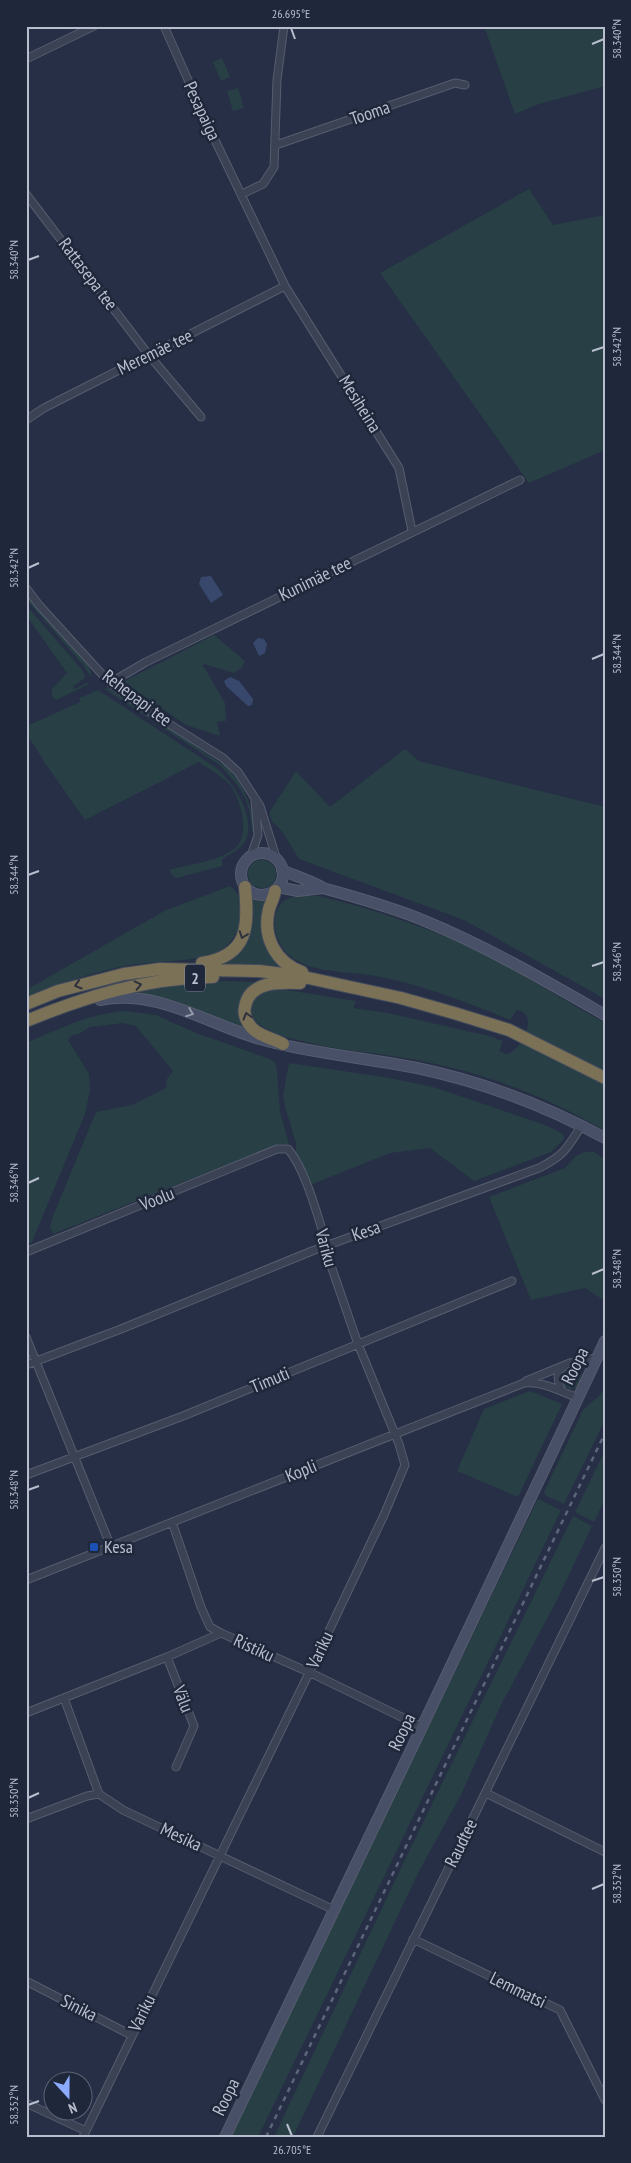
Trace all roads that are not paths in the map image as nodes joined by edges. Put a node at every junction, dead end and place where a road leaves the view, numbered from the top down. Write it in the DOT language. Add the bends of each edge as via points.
graph roads {
  1 [pos="94,26"];
  2 [pos="164,26"];
  3 [pos="284,26"];
  4 [pos="26,59"];
  5 [pos="464,85"];
  6 [pos="276,145"];
  7 [pos="26,194"];
  8 [pos="242,194"];
  9 [pos="286,286"];
  10 [pos="148,354"];
  11 [pos="201,417"];
  12 [pos="26,420"];
  13 [pos="520,480"];
  14 [pos="412,531"];
  15 [pos="26,588"];
  16 [pos="110,682"];
  17 [pos="254,798"];
  18 [pos="251,856"];
  19 [pos="277,860"];
  20 [pos="282,870"];
  21 [pos="245,887"];
  22 [pos="323,888"];
  23 [pos="277,889"];
  24 [pos="160,969"];
  25 [pos="337,985"];
  26 [pos="26,1004"];
  27 [pos="57,1008"];
  28 [pos="605,1015"];
  29 [pos="26,1021"];
  30 [pos="283,1044"];
  31 [pos="605,1078"];
  32 [pos="582,1125"];
  33 [pos="605,1138"];
  34 [pos="288,1149"];
  35 [pos="325,1246"];
  36 [pos="26,1252"];
  37 [pos="512,1281"];
  38 [pos="26,1337"];
  39 [pos="605,1341"];
  40 [pos="358,1344"];
  41 [pos="597,1358"];
  42 [pos="36,1361"];
  43 [pos="570,1363"];
  44 [pos="26,1365"];
  45 [pos="524,1383"];
  46 [pos="563,1392"];
  47 [pos="578,1398"];
  48 [pos="396,1434"];
  49 [pos="74,1457"];
  50 [pos="26,1475"];
  51 [pos="172,1522"];
  52 [pos="111,1546"];
  53 [pos="605,1548"];
  54 [pos="26,1580"];
  55 [pos="221,1633"];
  56 [pos="167,1657"];
  57 [pos="309,1673"];
  58 [pos="64,1698"];
  59 [pos="26,1713"];
  60 [pos="422,1728"];
  61 [pos="176,1767"];
  62 [pos="486,1793"];
  63 [pos="99,1794"];
  64 [pos="26,1819"];
  65 [pos="605,1852"];
  66 [pos="220,1856"];
  67 [pos="334,1910"];
  68 [pos="413,1939"];
  69 [pos="26,1981"];
  70 [pos="131,2035"];
  71 [pos="605,2100"];
  72 [pos="26,2103"];
  73 [pos="85,2134"];
  74 [pos="225,2137"];
  75 [pos="317,2137"];
  1 -- 4 [label="street"];
  2 -- 8 [label="street, Pesapaiga"];
  3 -- 6 [label="street" via="277,80"];
  5 -- 6 [label="street, Tooma" via="455,83"];
  6 -- 8 [label="street" via="274,167 269,177 257,188"];
  7 -- 10 [label="street, Rattasepa tee"];
  8 -- 9 [label="street, Pesapaiga"];
  9 -- 10 [label="street, Meremäe tee"];
  9 -- 14 [label="street, Mesiheina" via="399,468"];
  10 -- 11 [label="street, Rattasepa tee"];
  10 -- 12 [label="street, Meremäe tee"];
  13 -- 14 [label="street, Kunimäe tee"];
  14 -- 16 [label="street, Kunimäe tee"];
  15 -- 16 [label="street, Rehepapi tee"];
  16 -- 17 [label="street, Rehepapi tee" via="223,758 238,772"];
  17 -- 18 [label="street, Rehepapi tee" via="258,835"];
  17 -- 19 [label="street, Rehepapi tee" via="260,806"];
  18 -- 19 [label="street" via="265,854"];
  18 -- 21 [label="street" via="242,869"];
  19 -- 20 [label="street"];
  20 -- 22 [label="street"];
  20 -- 23 [label="street"];
  21 -- 23 [label="street" via="263,896"];
  21 -- 24 [label="highway, one-way" via="248,915 239,945 216,961"];
  22 -- 23 [label="street"];
  22 -- 28 [label="street" via="424,920 473,942"];
  23 -- 25 [label="highway" via="269,910 268,924 270,942 276,954 288,967"];
  24 -- 25 [label="highway, 2" via="259,971"];
  24 -- 26 [label="highway, 2, one-way" via="90,982"];
  27 -- 25 [label="highway, 2, one-way" via="103,992 147,982 204,977 257,976"];
  30 -- 25 [label="highway, one-way" via="258,1033 246,1020 245,1006 252,992 266,985 288,983"];
  25 -- 31 [label="highway, 2" via="419,1003 509,1030"];
  27 -- 29 [label="highway, 2"];
  27 -- 30 [label="street, one-way" via="107,999 140,998 173,1006 246,1035"];
  30 -- 32 [label="street" via="416,1068 489,1086"];
  32 -- 33 [label="street"];
  32 -- 35 [label="street, Kesa" via="567,1150 539,1168"];
  34 -- 35 [label="street, Variku" via="302,1174"];
  34 -- 36 [label="street, Voolu" via="277,1149"];
  35 -- 40 [label="street, Variku"];
  35 -- 42 [label="street, Kesa"];
  37 -- 40 [label="street, Timuti"];
  38 -- 42 [label="street"];
  39 -- 41 [label="street, Roopa"];
  40 -- 48 [label="street, Variku"];
  40 -- 49 [label="street, Timuti"];
  41 -- 43 [label="street"];
  41 -- 47 [label="street, Roopa"];
  42 -- 44 [label="street, Kesa"];
  42 -- 49 [label="street"];
  43 -- 45 [label="street" via="529,1378"];
  43 -- 46 [label="street" via="559,1370 559,1385"];
  45 -- 46 [label="street, Kopli" via="540,1383"];
  45 -- 48 [label="street, Kopli"];
  46 -- 47 [label="street, Kopli"];
  47 -- 60 [label="street, Roopa"];
  48 -- 51 [label="street, Kopli"];
  48 -- 57 [label="street, Variku" via="405,1465"];
  49 -- 50 [label="street, Timuti"];
  49 -- 52 [label="street"];
  51 -- 52 [label="street, Kopli"];
  51 -- 55 [label="street" via="201,1607 210,1627"];
  52 -- 54 [label="street, Kopli"];
  53 -- 62 [label="street, Raudtee"];
  55 -- 56 [label="street, Ristiku"];
  55 -- 57 [label="street, Ristiku"];
  56 -- 58 [label="street, Ristiku"];
  56 -- 61 [label="street, Välu" via="194,1726"];
  57 -- 60 [label="street, Ristiku"];
  57 -- 66 [label="street, Variku"];
  58 -- 59 [label="street, Ristiku"];
  58 -- 63 [label="street"];
  60 -- 67 [label="street, Roopa"];
  62 -- 65 [label="street"];
  62 -- 68 [label="street, Raudtee"];
  63 -- 64 [label="street"];
  63 -- 66 [label="street, Mesika" via="123,1810"];
  66 -- 67 [label="street, Mesika"];
  66 -- 70 [label="street, Variku"];
  67 -- 74 [label="street, Roopa"];
  68 -- 71 [label="street, Lemmatsi" via="560,2010"];
  68 -- 75 [label="street, Raudtee"];
  69 -- 70 [label="street, Sinika"];
  70 -- 73 [label="street, Variku"];
  72 -- 73 [label="street"];
}
